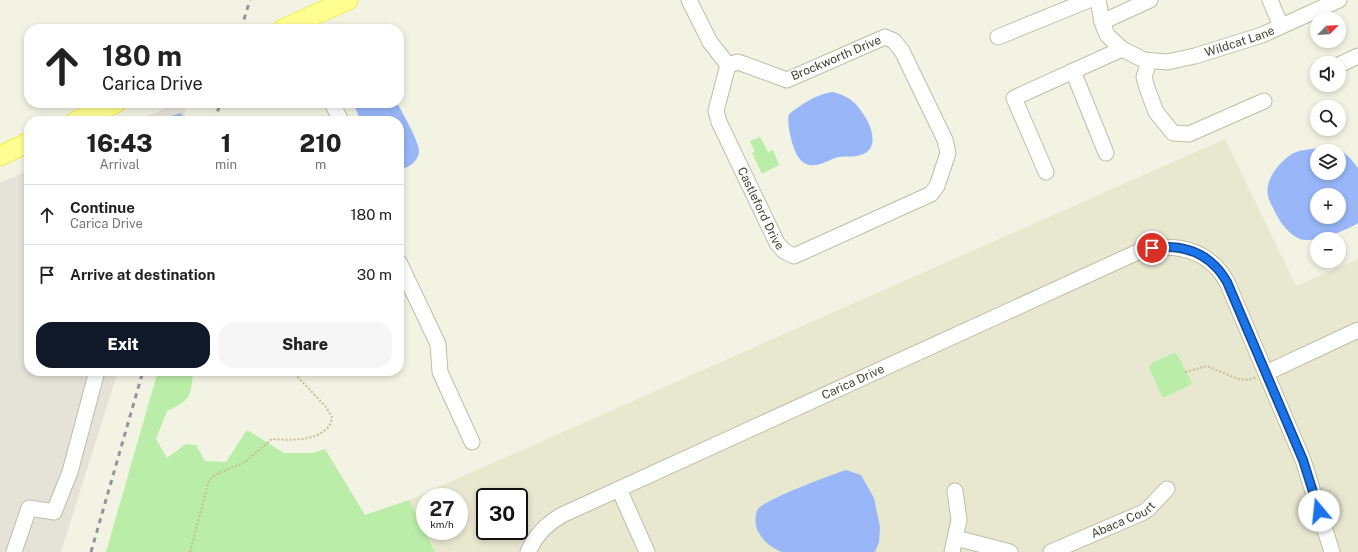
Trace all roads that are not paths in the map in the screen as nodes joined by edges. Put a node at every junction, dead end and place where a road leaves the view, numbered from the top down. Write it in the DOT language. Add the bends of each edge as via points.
graph roads {
  1 [pos="348,0"];
  2 [pos="689,0"];
  3 [pos="1089,0"];
  4 [pos="1098,0"];
  5 [pos="1150,0"];
  6 [pos="1270,0"];
  7 [pos="1336,1"];
  8 [pos="1102,22"];
  9 [pos="299,24"];
  10 [pos="1281,26"];
  11 [pos="998,37"];
  12 [pos="1122,49"];
  13 [pos="1358,56"];
  14 [pos="1142,59"];
  15 [pos="1346,62"];
  16 [pos="728,65"];
  17 [pos="1073,71"];
  18 [pos="1264,101"];
  19 [pos="107,108"];
  20 [pos="92,116"];
  21 [pos="24,144"];
  22 [pos="948,153"];
  23 [pos="1106,153"];
  24 [pos="0,156"];
  25 [pos="1046,172"];
  26 [pos="404,273"];
  27 [pos="1358,330"];
  28 [pos="1266,373"];
  29 [pos="96,376"];
  30 [pos="472,442"];
  31 [pos="619,489"];
  32 [pos="1167,489"];
  33 [pos="955,491"];
  34 [pos="954,545"];
  35 [pos="14,552"];
  36 [pos="528,552"];
  37 [pos="647,552"];
  38 [pos="1010,552"];
  39 [pos="1051,552"];
  40 [pos="1332,552"];
  1 -- 9 [label="main road"];
  2 -- 16 [label="street" via="710,42"];
  3 -- 11 [label="street"];
  4 -- 8 [label="street"];
  5 -- 8 [label="street"];
  6 -- 10 [label="street"];
  7 -- 10 [label="street, Wildcat Lane"];
  8 -- 12 [label="street" via="1107,35"];
  10 -- 14 [label="street, Wildcat Lane" via="1262,35 1195,56 1167,62"];
  12 -- 14 [label="street"];
  12 -- 17 [label="street"];
  13 -- 15 [label="street"];
  14 -- 18 [label="street" via="1144,77 1156,112 1173,133 1190,134"];
  16 -- 22 [label="street, Brockworth Drive" via="738,62 787,80 885,37 894,41 902,51"];
  16 -- 22 [label="street, Castleford Drive" via="716,111 719,122 777,243 784,251 794,256 931,194 938,186"];
  17 -- 23 [label="street"];
  17 -- 25 [label="street" via="1014,98"];
  19 -- 20 [label="main road"];
  21 -- 24 [label="main road"];
  26 -- 30 [label="street" via="438,344 440,372"];
  27 -- 28 [label="street"];
  28 -- 31 [label="street, Carica Drive" via="1227,282 1216,267 1202,256 1185,249 1166,246 1152,248 1140,251"];
  28 -- 40 [label="street, Carica Drive" via="1303,460"];
  29 -- 35 [label="street" via="70,472 54,512 29,508"];
  31 -- 36 [label="street, Carica Drive" via="554,519 536,536"];
  31 -- 37 [label="street"];
  32 -- 39 [label="street, Abaca Court" via="1148,509 1139,514"];
  33 -- 34 [label="street" via="959,520"];
  34 -- 38 [label="street"];
}
